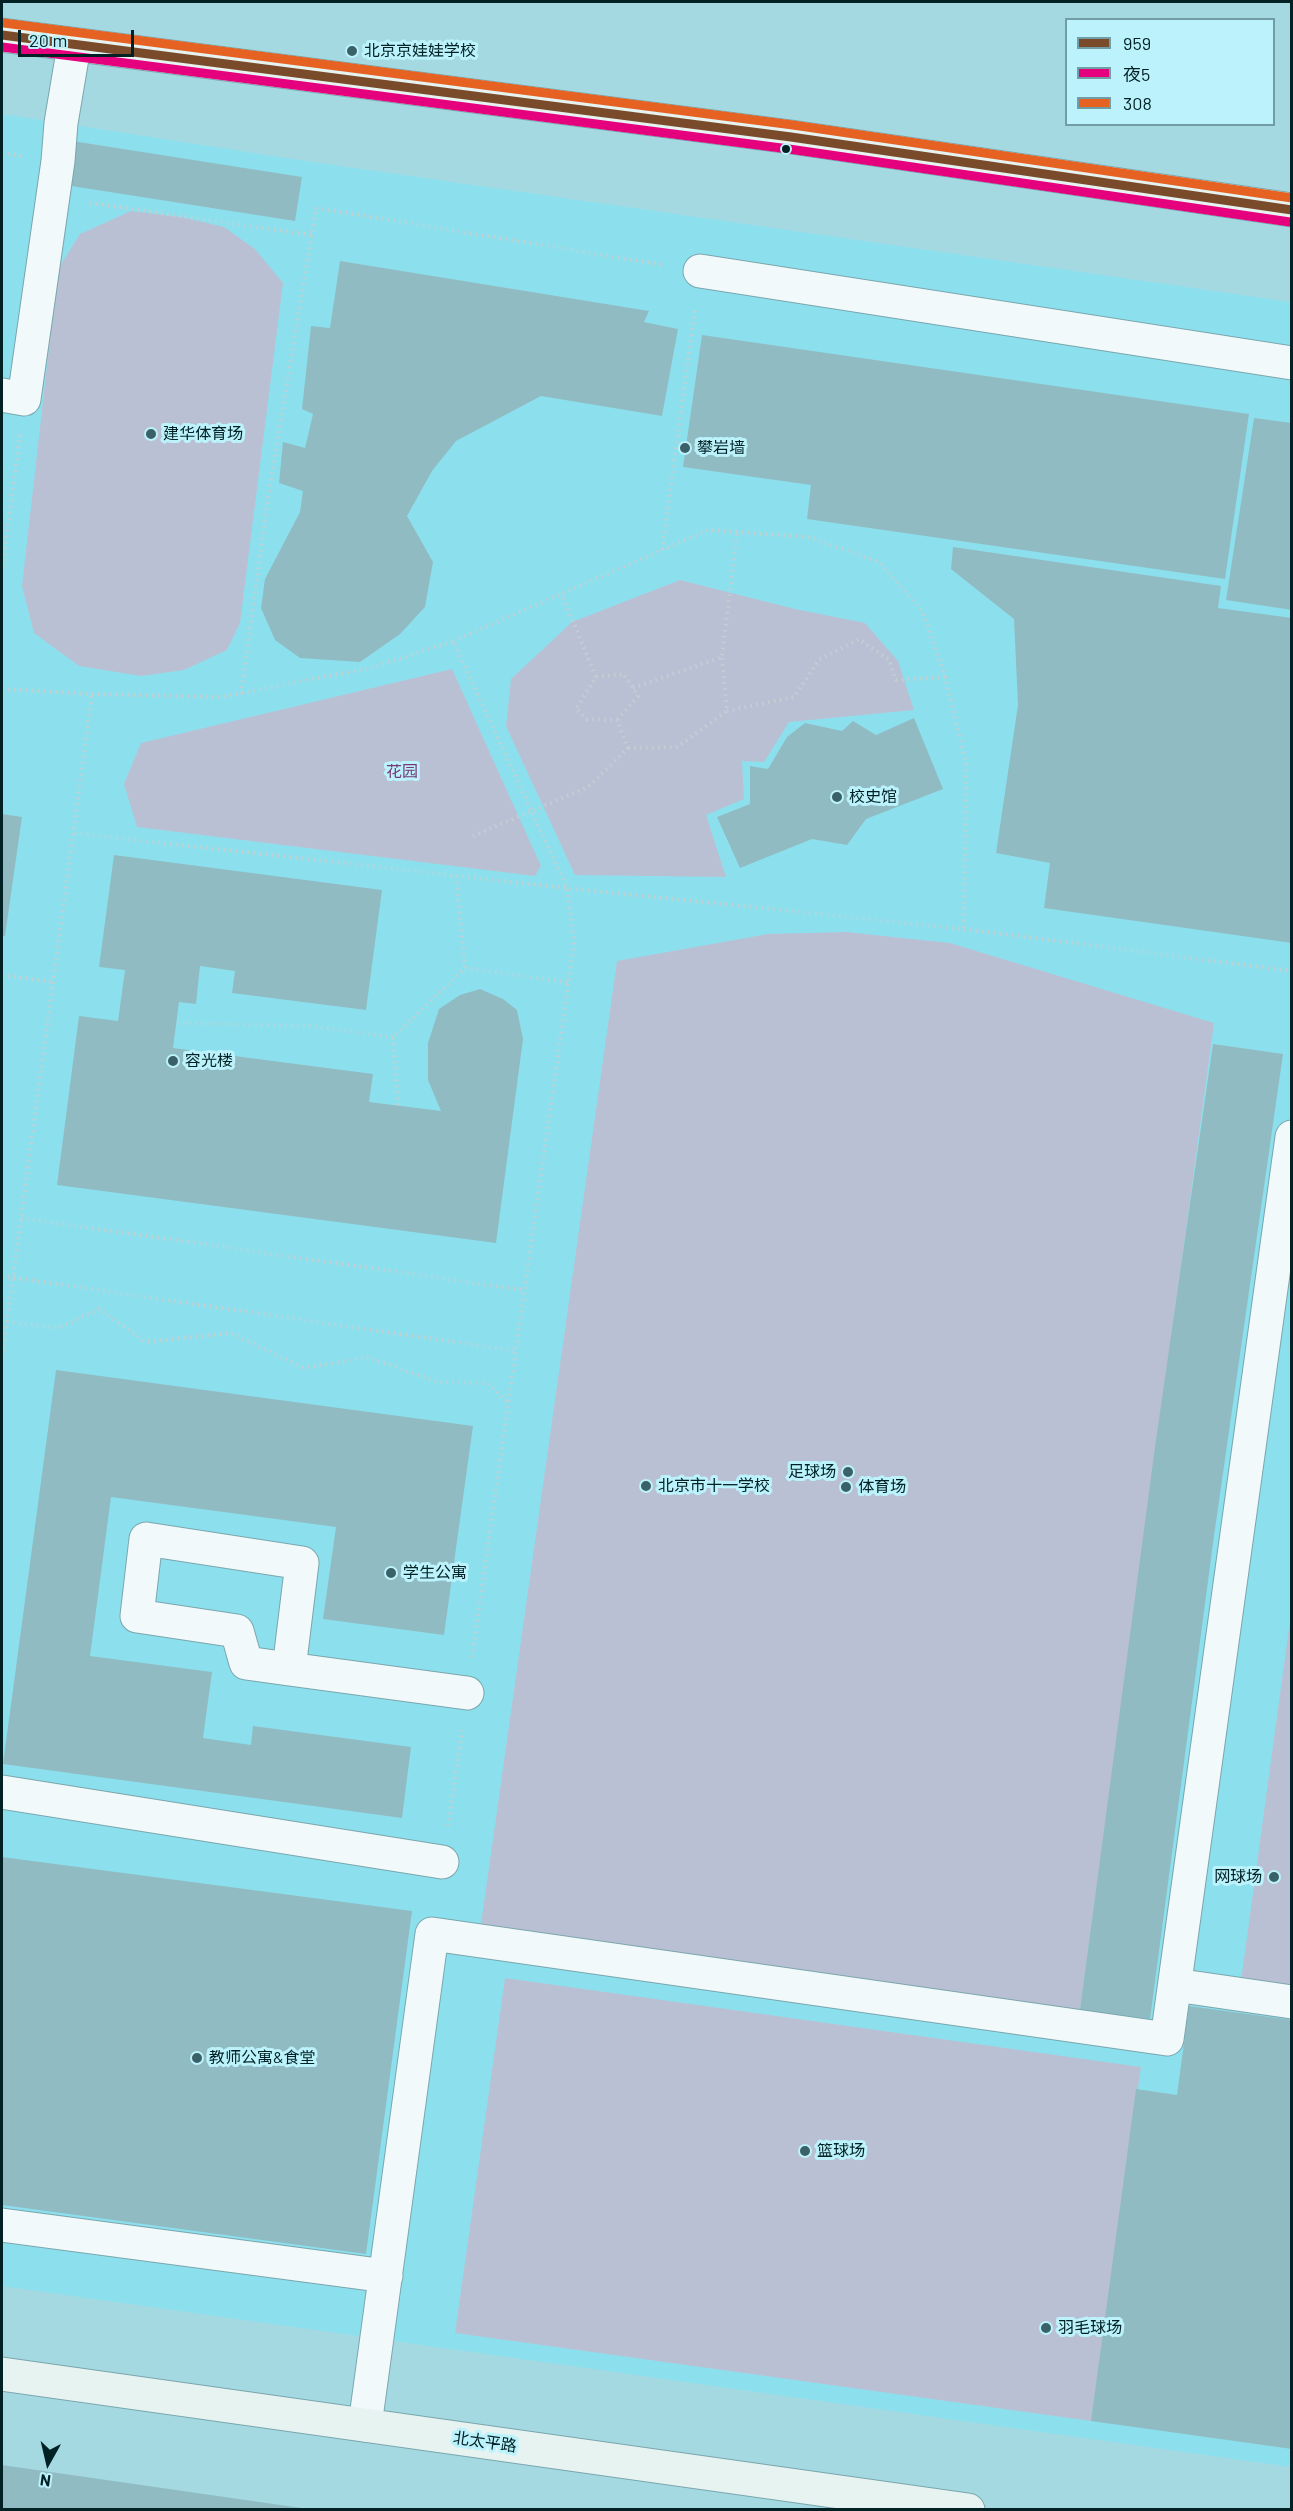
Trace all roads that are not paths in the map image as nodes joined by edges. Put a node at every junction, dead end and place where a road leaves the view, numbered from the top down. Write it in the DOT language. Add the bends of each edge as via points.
graph roads {
  1 [pos="2,35"];
  2 [pos="74,46"];
  3 [pos="1292,210"];
  4 [pos="700,271"];
  5 [pos="1292,363"];
  6 [pos="13,397"];
  7 [pos="1292,1137"];
  8 [pos="289,1669"];
  9 [pos="467,1693"];
  10 [pos="2,1792"];
  11 [pos="442,1862"];
  12 [pos="1175,1985"];
  13 [pos="1292,2002"];
  14 [pos="2,2225"];
  15 [pos="386,2276"];
  16 [pos="2,2374"];
  17 [pos="365,2425"];
  18 [pos="968,2510"];
  1 -- 2 [label="street"];
  2 -- 3 [label="street" via="791,137"];
  2 -- 6 [label="street" via="53,198"];
  4 -- 5 [label="street"];
  7 -- 12 [label="street"];
  8 -- 8 [label="street" via="302,1563 146,1539 137,1617 237,1631 246,1663"];
  8 -- 9 [label="street"];
  10 -- 11 [label="street"];
  12 -- 13 [label="street"];
  12 -- 15 [label="street" via="1167,2038 432,1934"];
  14 -- 15 [label="street"];
  15 -- 17 [label="street"];
  16 -- 17 [label="street, 北太平路"];
  17 -- 18 [label="street, 北太平路"];
}
